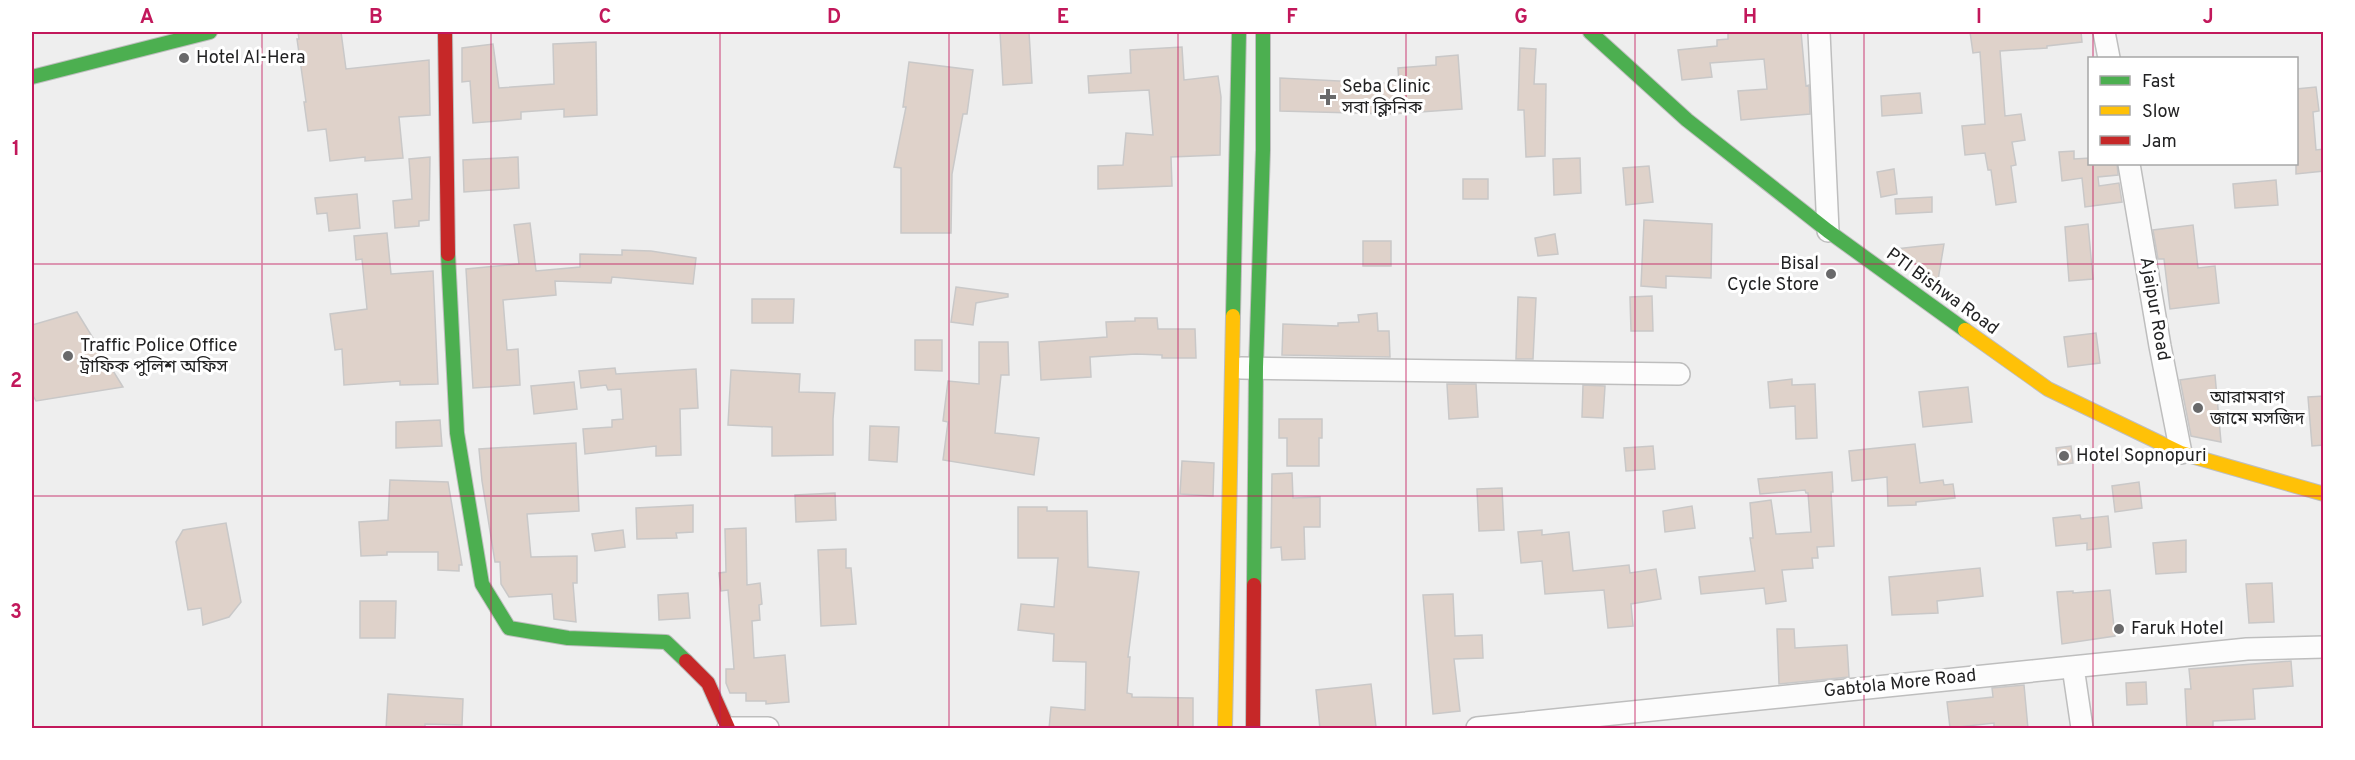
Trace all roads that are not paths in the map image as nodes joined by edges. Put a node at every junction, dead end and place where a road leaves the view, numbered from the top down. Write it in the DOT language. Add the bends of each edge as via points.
graph roads {
  1 [pos="210,32"];
  2 [pos="445,32"];
  3 [pos="1239,32"];
  4 [pos="1263,32"];
  5 [pos="1590,32"];
  6 [pos="1819,32"];
  7 [pos="2104,32"];
  8 [pos="2109,57"];
  9 [pos="32,77"];
  10 [pos="2129,165"];
  11 [pos="1236,192"];
  12 [pos="1262,192"];
  13 [pos="1828,231"];
  14 [pos="1256,367"];
  15 [pos="1232,369"];
  16 [pos="1679,374"];
  17 [pos="2181,453"];
  18 [pos="2324,494"];
  19 [pos="2324,646"];
  20 [pos="2073,667"];
  21 [pos="728,728"];
  22 [pos="768,729"];
  23 [pos="1225,729"];
  24 [pos="1253,729"];
  25 [pos="1477,729"];
  26 [pos="2082,729"];
  1 -- 9 [label="main road"];
  2 -- 21 [label="main road" via="447,203 458,433 482,584 509,628 568,638 666,642 708,683"];
  3 -- 11 [label="main road"];
  4 -- 12 [label="main road"];
  5 -- 13 [label="main road, PTI Bishwa Road" via="1687,120"];
  6 -- 13 [label="street"];
  7 -- 8 [label="street"];
  10 -- 17 [label="street, Ajaipur Road"];
  11 -- 12 [label="main road"];
  11 -- 15 [label="main road"];
  12 -- 14 [label="main road"];
  13 -- 17 [label="main road, PTI Bishwa Road" via="2048,389"];
  14 -- 15 [label="street"];
  14 -- 16 [label="street"];
  14 -- 24 [label="main road"];
  15 -- 23 [label="main road"];
  17 -- 18 [label="main road, PTI Bishwa Road"];
  19 -- 20 [label="street, Gabtola More Road" via="2247,649"];
  20 -- 25 [label="street, Gabtola More Road"];
  20 -- 26 [label="street"];
  21 -- 22 [label="street"];
}
